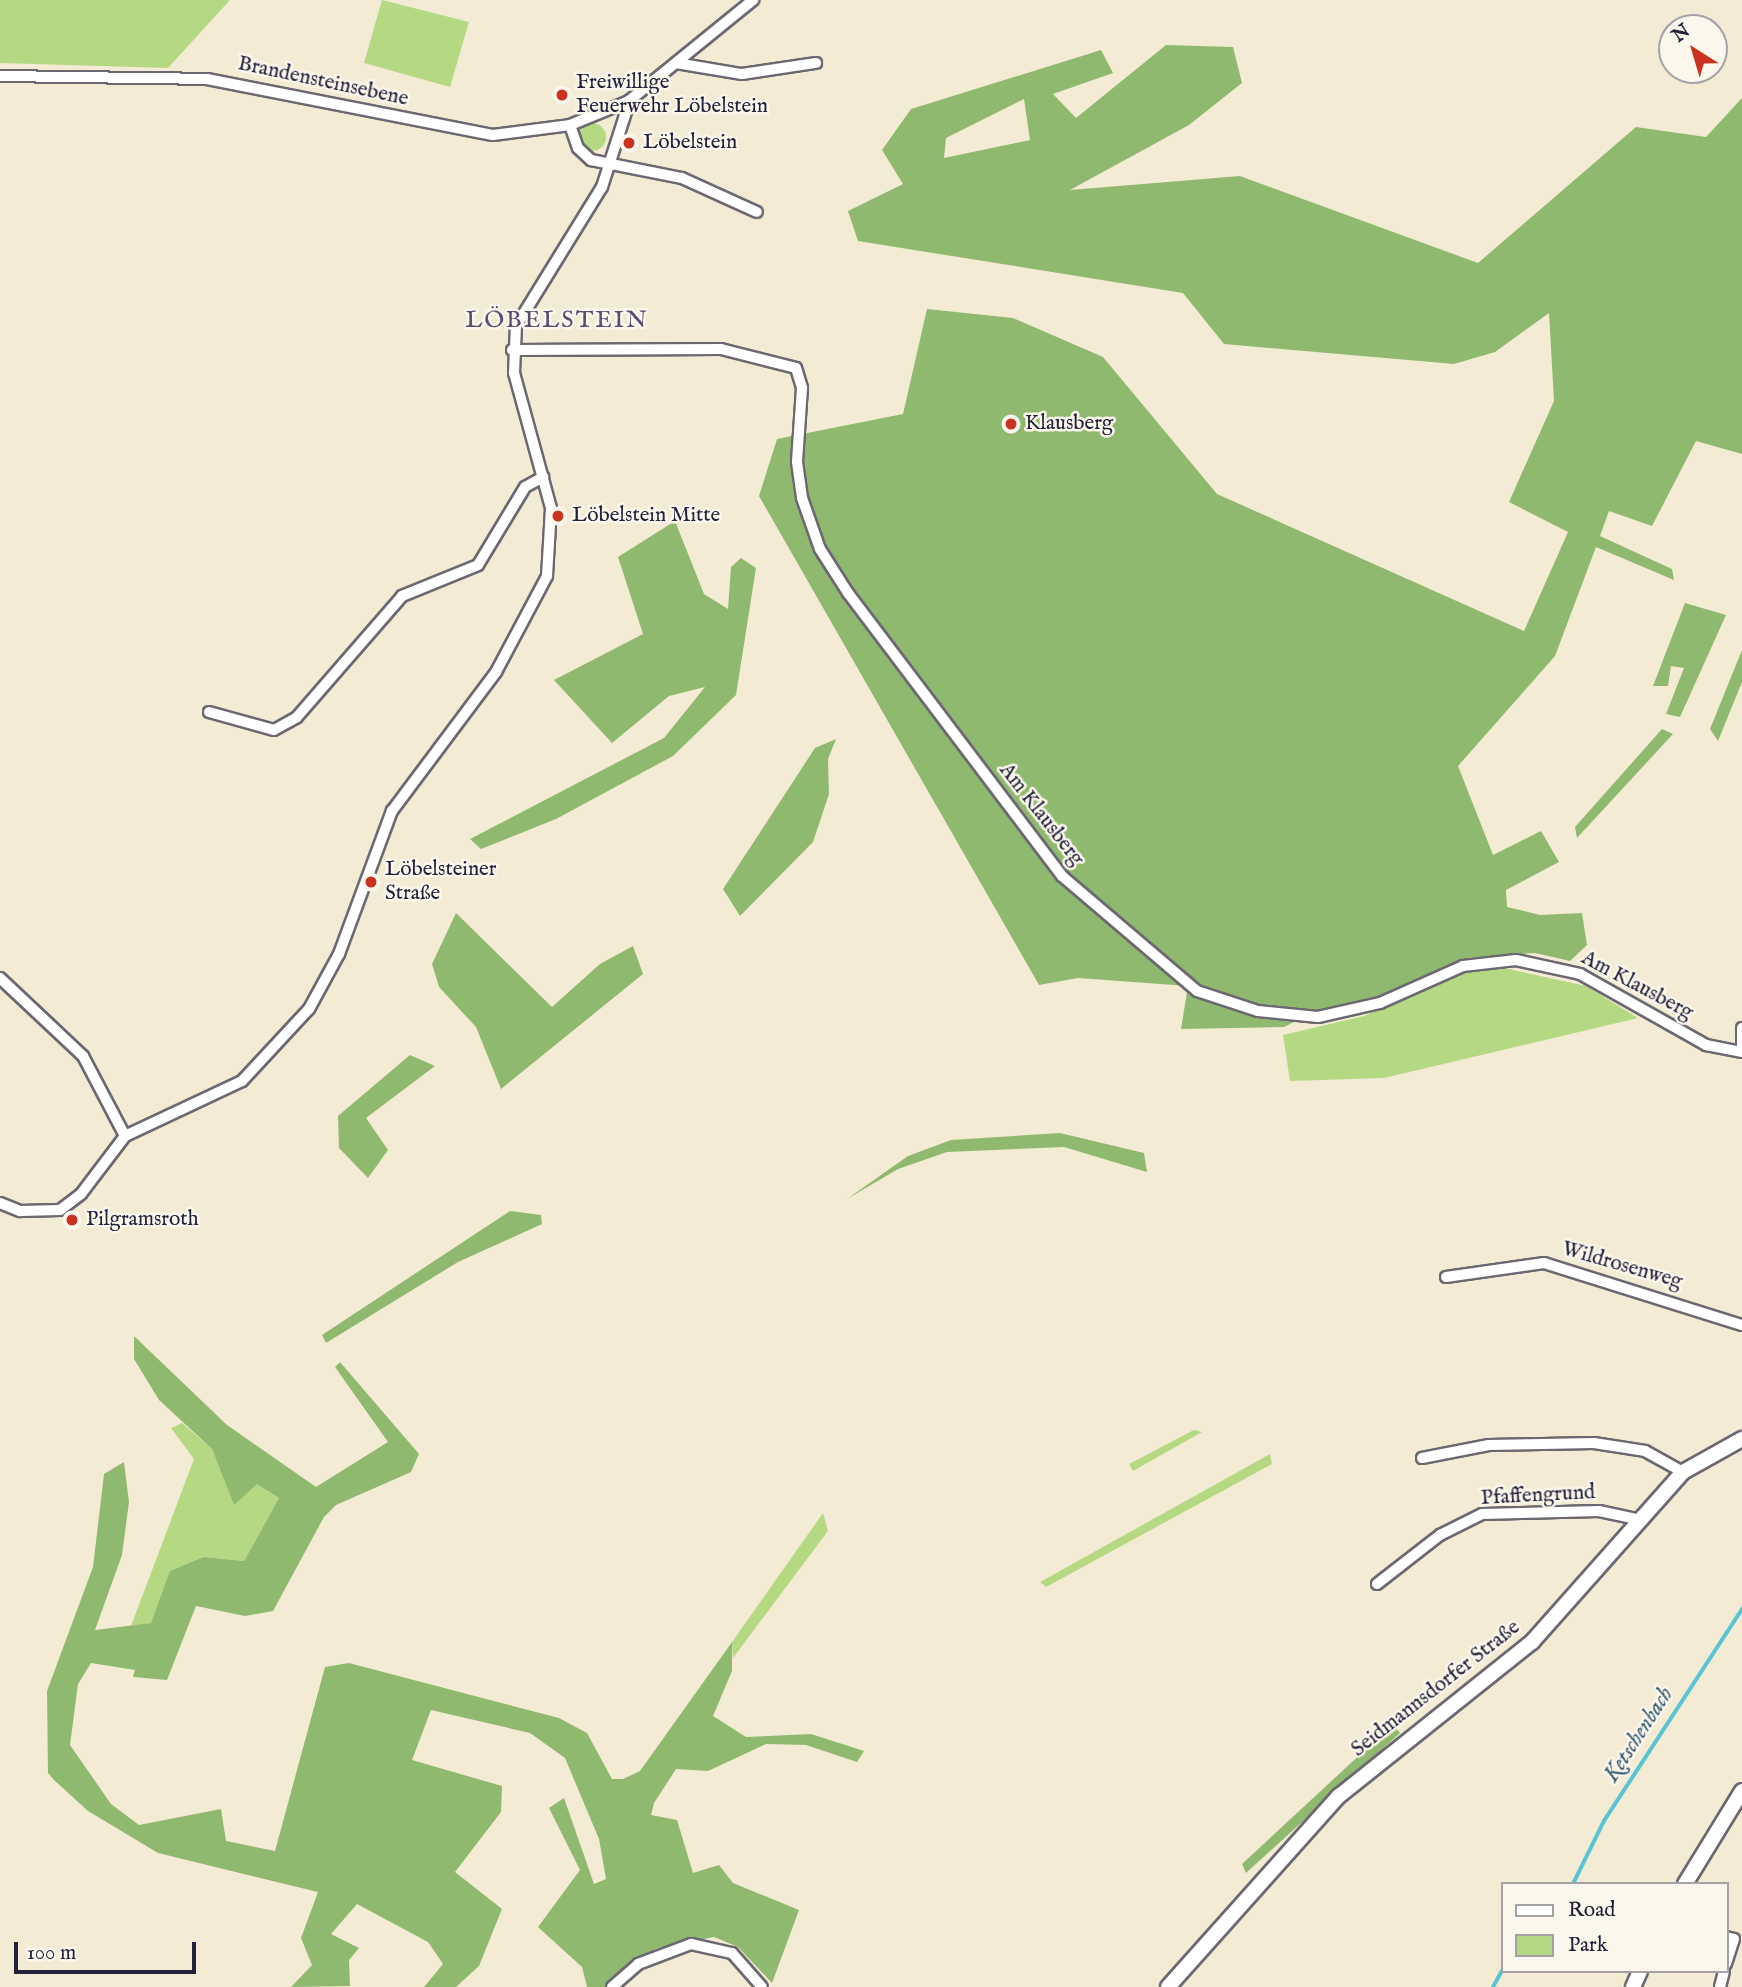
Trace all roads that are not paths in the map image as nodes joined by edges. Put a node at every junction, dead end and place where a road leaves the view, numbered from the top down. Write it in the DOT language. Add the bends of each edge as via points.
graph roads {
  1 [pos="753,0"];
  2 [pos="676,63"];
  3 [pos="816,63"];
  4 [pos="0,76"];
  5 [pos="630,100"];
  6 [pos="570,125"];
  7 [pos="608,162"];
  8 [pos="757,212"];
  9 [pos="512,350"];
  10 [pos="543,477"];
  11 [pos="209,712"];
  12 [pos="0,978"];
  13 [pos="1742,1028"];
  14 [pos="1742,1050"];
  15 [pos="125,1136"];
  16 [pos="0,1203"];
  17 [pos="1446,1277"];
  18 [pos="1742,1325"];
  19 [pos="1742,1439"];
  20 [pos="1422,1458"];
  21 [pos="1683,1472"];
  22 [pos="1637,1519"];
  23 [pos="1377,1584"];
  24 [pos="1742,1791"];
  25 [pos="1686,1882"];
  26 [pos="1734,1939"];
  27 [pos="1728,1958"];
  28 [pos="612,1987"];
  29 [pos="762,1987"];
  30 [pos="1168,1987"];
  1 -- 2 [label="street"];
  2 -- 3 [label="street" via="700,72 754,74"];
  2 -- 5 [label="street"];
  4 -- 6 [label="street, Brandensteinsebene" via="207,79 493,135"];
  5 -- 6 [label="street, Brandensteinsebene"];
  5 -- 7 [label="street"];
  6 -- 7 [label="street" via="581,152"];
  7 -- 8 [label="street" via="682,178"];
  7 -- 9 [label="street" via="588,212 524,309"];
  9 -- 10 [label="street"];
  9 -- 14 [label="street, Am Klausberg" via="721,349 796,368 802,388 797,462 802,498 820,549 848,593 1062,876 1198,991 1258,1012 1318,1017 1380,1003 1463,966 1516,960 1580,974 1706,1045"];
  10 -- 11 [label="street" via="525,487 478,565 402,596 326,691 291,722 274,730"];
  10 -- 15 [label="street" via="552,524 540,595 496,672 392,811 339,954 309,1009 242,1081"];
  12 -- 15 [label="street" via="83,1056"];
  13 -- 14 [label="street"];
  15 -- 16 [label="street" via="81,1194 60,1210 36,1213"];
  17 -- 18 [label="street, Wildrosenweg" via="1544,1264"];
  19 -- 21 [label="street, Seidmannsdorfer Straße"];
  20 -- 21 [label="street" via="1489,1445 1594,1443 1645,1451"];
  21 -- 22 [label="street, Seidmannsdorfer Straße"];
  22 -- 23 [label="street, Pfaffengrund" via="1599,1511 1482,1514 1440,1535"];
  22 -- 30 [label="street, Seidmannsdorfer Straße" via="1532,1642 1339,1796"];
  24 -- 25 [label="street"];
  26 -- 27 [label="street"];
  28 -- 29 [label="street" via="638,1964 691,1944 732,1953"];
}
